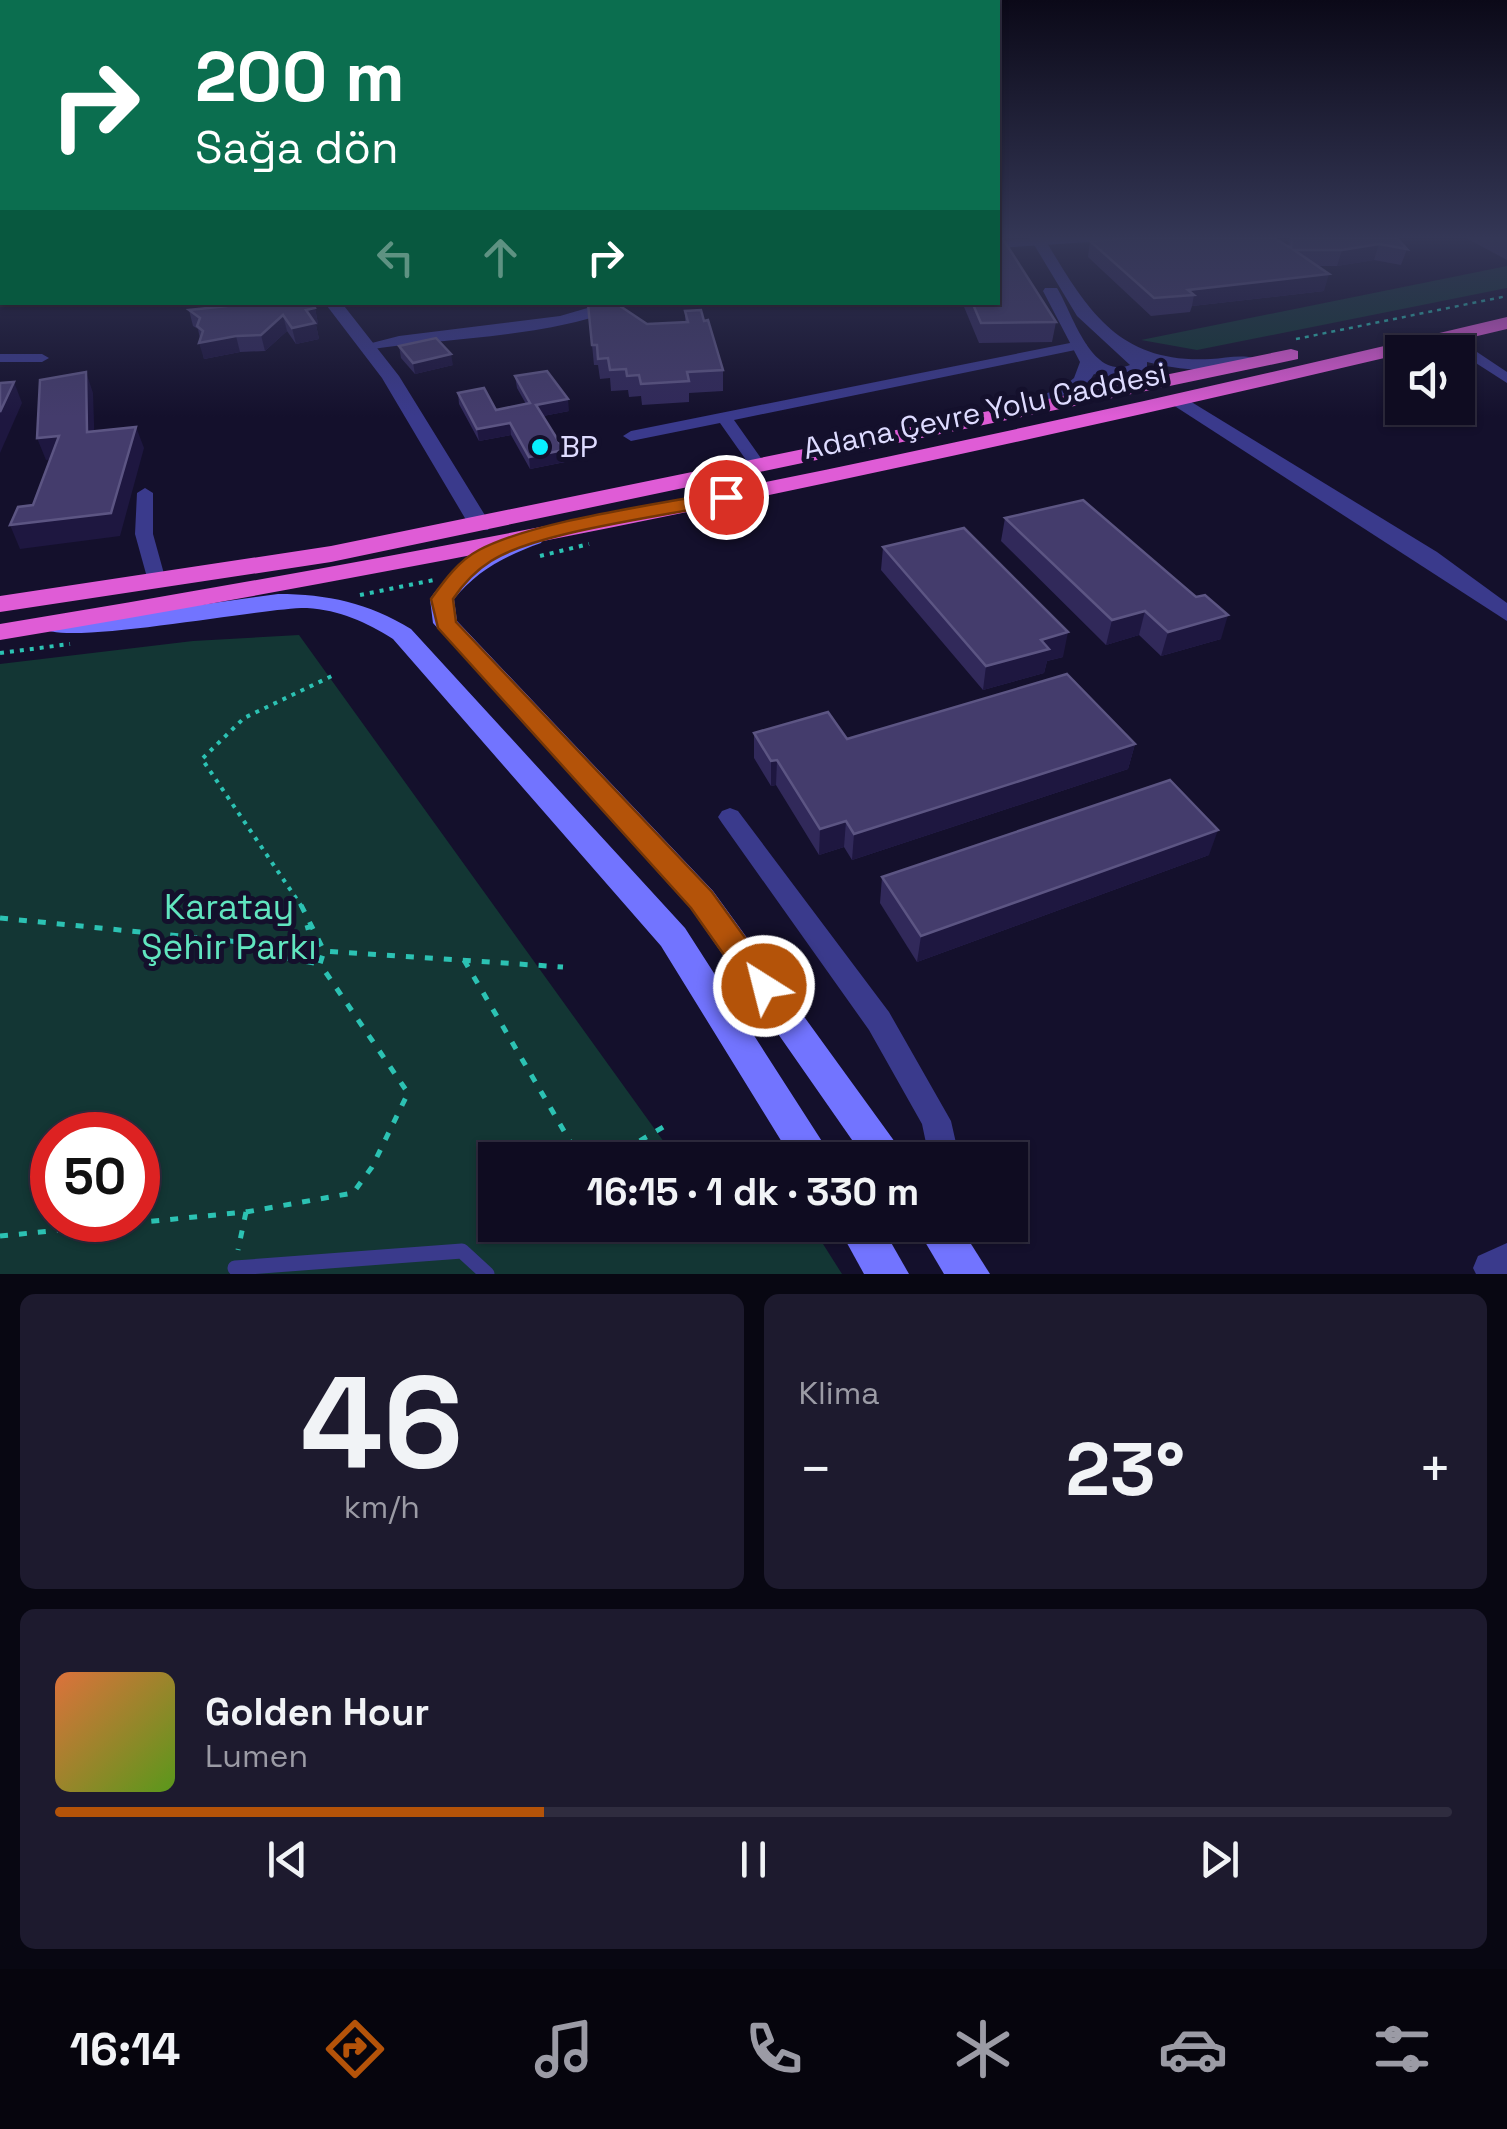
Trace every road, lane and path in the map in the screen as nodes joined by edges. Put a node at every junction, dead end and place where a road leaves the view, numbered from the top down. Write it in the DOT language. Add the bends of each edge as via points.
graph roads {
  1 [pos="1062,297"];
  2 [pos="1073,297"];
  3 [pos="334,305"];
  4 [pos="611,305"];
  5 [pos="1507,305"];
  6 [pos="1507,323"];
  7 [pos="1454,335"];
  8 [pos="367,346"];
  9 [pos="1126,350"];
  10 [pos="1385,351"];
  11 [pos="1085,353"];
  12 [pos="1475,357"];
  13 [pos="0,358"];
  14 [pos="42,358"];
  15 [pos="1255,363"];
  16 [pos="1507,379"];
  17 [pos="1180,401"];
  18 [pos="1010,416"];
  19 [pos="724,417"];
  20 [pos="631,436"];
  21 [pos="757,464"];
  22 [pos="145,493"];
  23 [pos="480,525"];
  24 [pos="536,537"];
  25 [pos="158,582"];
  26 [pos="0,604"];
  27 [pos="1507,614"];
  28 [pos="14,631"];
  29 [pos="334,676"];
  30 [pos="730,817"];
  31 [pos="0,918"];
  32 [pos="316,926"];
  33 [pos="280,946"];
  34 [pos="324,952"];
  35 [pos="464,960"];
  36 [pos="320,964"];
  37 [pos="562,967"];
  38 [pos="665,1126"];
  39 [pos="570,1142"];
  40 [pos="638,1142"];
  41 [pos="804,1142"];
  42 [pos="876,1142"];
  43 [pos="941,1142"];
  44 [pos="246,1212"];
  45 [pos="0,1236"];
  46 [pos="867,1242"];
  47 [pos="946,1242"];
  48 [pos="234,1268"];
  49 [pos="488,1274"];
  50 [pos="888,1274"];
  51 [pos="968,1274"];
  1 -- 11 [label="street"];
  2 -- 9 [label="street" via="1092,327"];
  3 -- 8 [label="street"];
  4 -- 8 [label="street" via="548,323"];
  5 -- 15 [label="highway, Adana Çevre Yolu Caddesi"];
  6 -- 7 [label="highway, Adana Çevre Yolu Caddesi"];
  8 -- 23 [label="street"];
  9 -- 11 [label="street" via="1141,366 1133,372 1105,372"];
  9 -- 15 [label="street" via="1194,364"];
  10 -- 17 [label="highway, Adana Çevre Yolu Caddesi"];
  11 -- 18 [label="street" via="1086,378 1077,387"];
  11 -- 19 [label="street"];
  12 -- 16 [label="street"];
  13 -- 14 [label="street"];
  15 -- 18 [label="highway, Adana Çevre Yolu Caddesi"];
  17 -- 24 [label="highway, Adana Çevre Yolu Caddesi"];
  17 -- 27 [label="street" via="1429,557"];
  18 -- 21 [label="highway, Adana Çevre Yolu Caddesi"];
  19 -- 20 [label="street"];
  19 -- 21 [label="street"];
  21 -- 23 [label="highway, Adana Çevre Yolu Caddesi"];
  22 -- 25 [label="street" via="144,534"];
  23 -- 25 [label="highway, Adana Çevre Yolu Caddesi"];
  24 -- 28 [label="highway, Adana Çevre Yolu Caddesi"];
  24 -- 42 [label="main road" via="485,554 459,576 442,599 446,623 702,900"];
  25 -- 26 [label="highway, Adana Çevre Yolu Caddesi"];
  28 -- 41 [label="main road" via="289,600 342,604 380,617 673,937"];
  29 -- 32 [label="path" via="242,718 217,736 202,759"];
  30 -- 43 [label="street" via="880,1021 936,1121"];
  31 -- 33 [label="path"];
  32 -- 33 [label="path" via="298,930"];
  32 -- 34 [label="path"];
  33 -- 36 [label="path" via="281,957"];
  34 -- 35 [label="path"];
  34 -- 36 [label="path"];
  35 -- 37 [label="path"];
  35 -- 39 [label="path"];
  36 -- 44 [label="path" via="408,1094 353,1192"];
  38 -- 40 [label="path"];
  44 -- 45 [label="path"];
  44 -- 48 [label="path"];
  46 -- 50 [label="main road"];
  47 -- 51 [label="main road"];
  48 -- 49 [label="lane" via="462,1252"];
}
